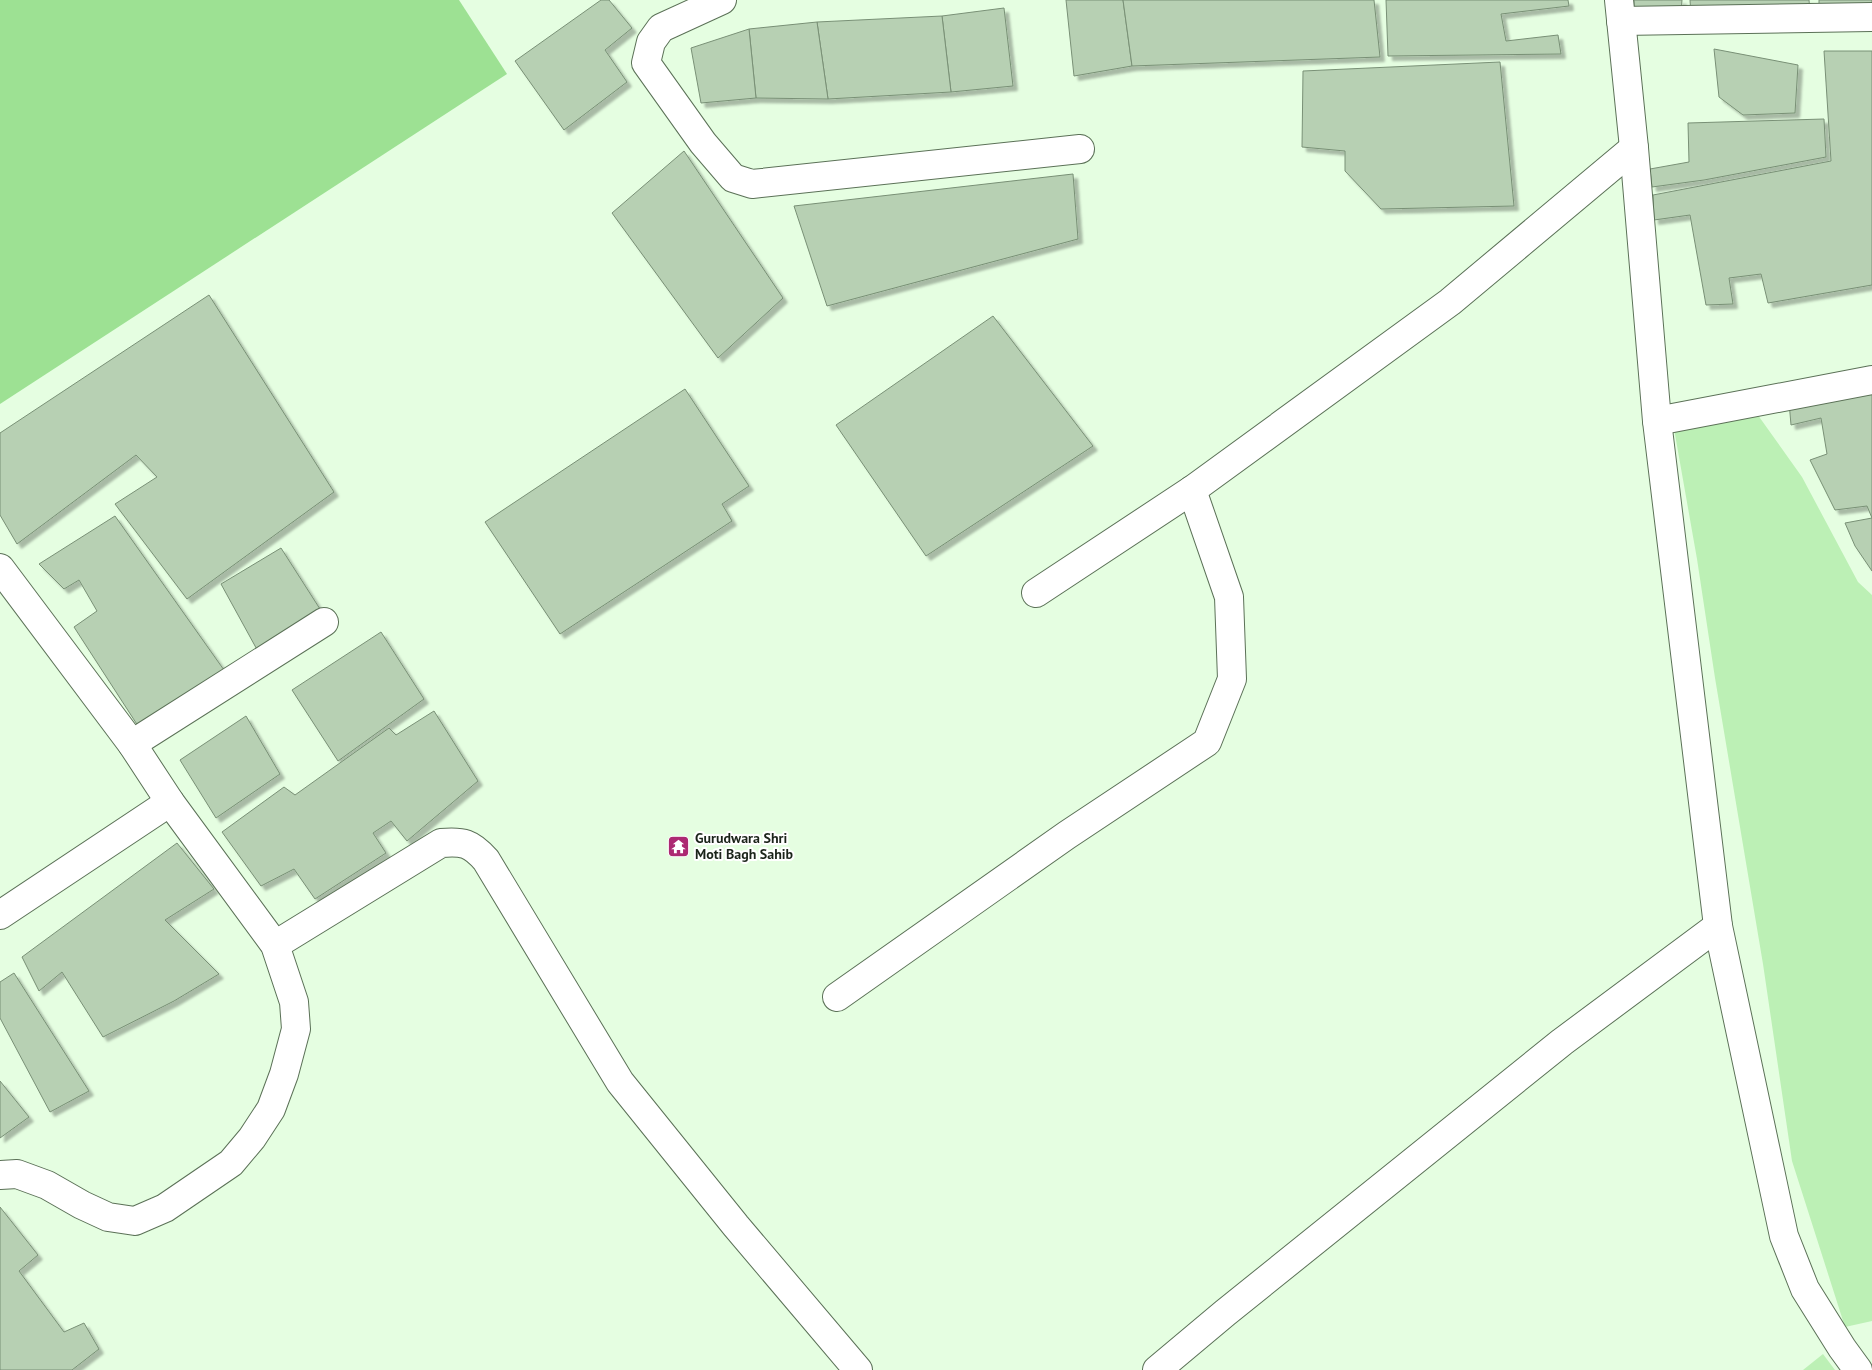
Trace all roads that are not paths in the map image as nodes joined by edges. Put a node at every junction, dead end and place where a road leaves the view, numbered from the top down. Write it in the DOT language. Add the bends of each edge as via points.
graph roads {
  1 [pos="722,0"];
  2 [pos="1620,10"];
  3 [pos="1872,17"];
  4 [pos="1634,148"];
  5 [pos="1080,149"];
  6 [pos="1872,380"];
  7 [pos="1656,421"];
  8 [pos="1192,490"];
  9 [pos="0,568"];
  10 [pos="1036,593"];
  11 [pos="324,622"];
  12 [pos="132,744"];
  13 [pos="170,802"];
  14 [pos="0,915"];
  15 [pos="1718,926"];
  16 [pos="275,945"];
  17 [pos="837,996"];
  18 [pos="0,1175"];
  19 [pos="858,1370"];
  20 [pos="1157,1370"];
  21 [pos="1858,1370"];
  1 -- 5 [label="street" via="661,28 651,42 646,64 702,143 733,178 752,184"];
  2 -- 3 [label="street"];
  2 -- 4 [label="street"];
  4 -- 7 [label="street"];
  4 -- 8 [label="street" via="1450,302"];
  6 -- 7 [label="street"];
  7 -- 15 [label="street"];
  8 -- 10 [label="street"];
  8 -- 17 [label="street" via="1229,597 1232,679 1207,742"];
  9 -- 12 [label="street"];
  11 -- 12 [label="street"];
  12 -- 13 [label="street"];
  13 -- 14 [label="street"];
  13 -- 16 [label="street"];
  15 -- 20 [label="street" via="1562,1042"];
  15 -- 21 [label="street" via="1784,1236 1805,1289"];
  16 -- 18 [label="street" via="294,1002 296,1030 270,1109 231,1163 165,1208 135,1221 108,1217 47,1185 18,1174"];
  16 -- 19 [label="street" via="441,844 460,842 477,850 620,1082"];
}
